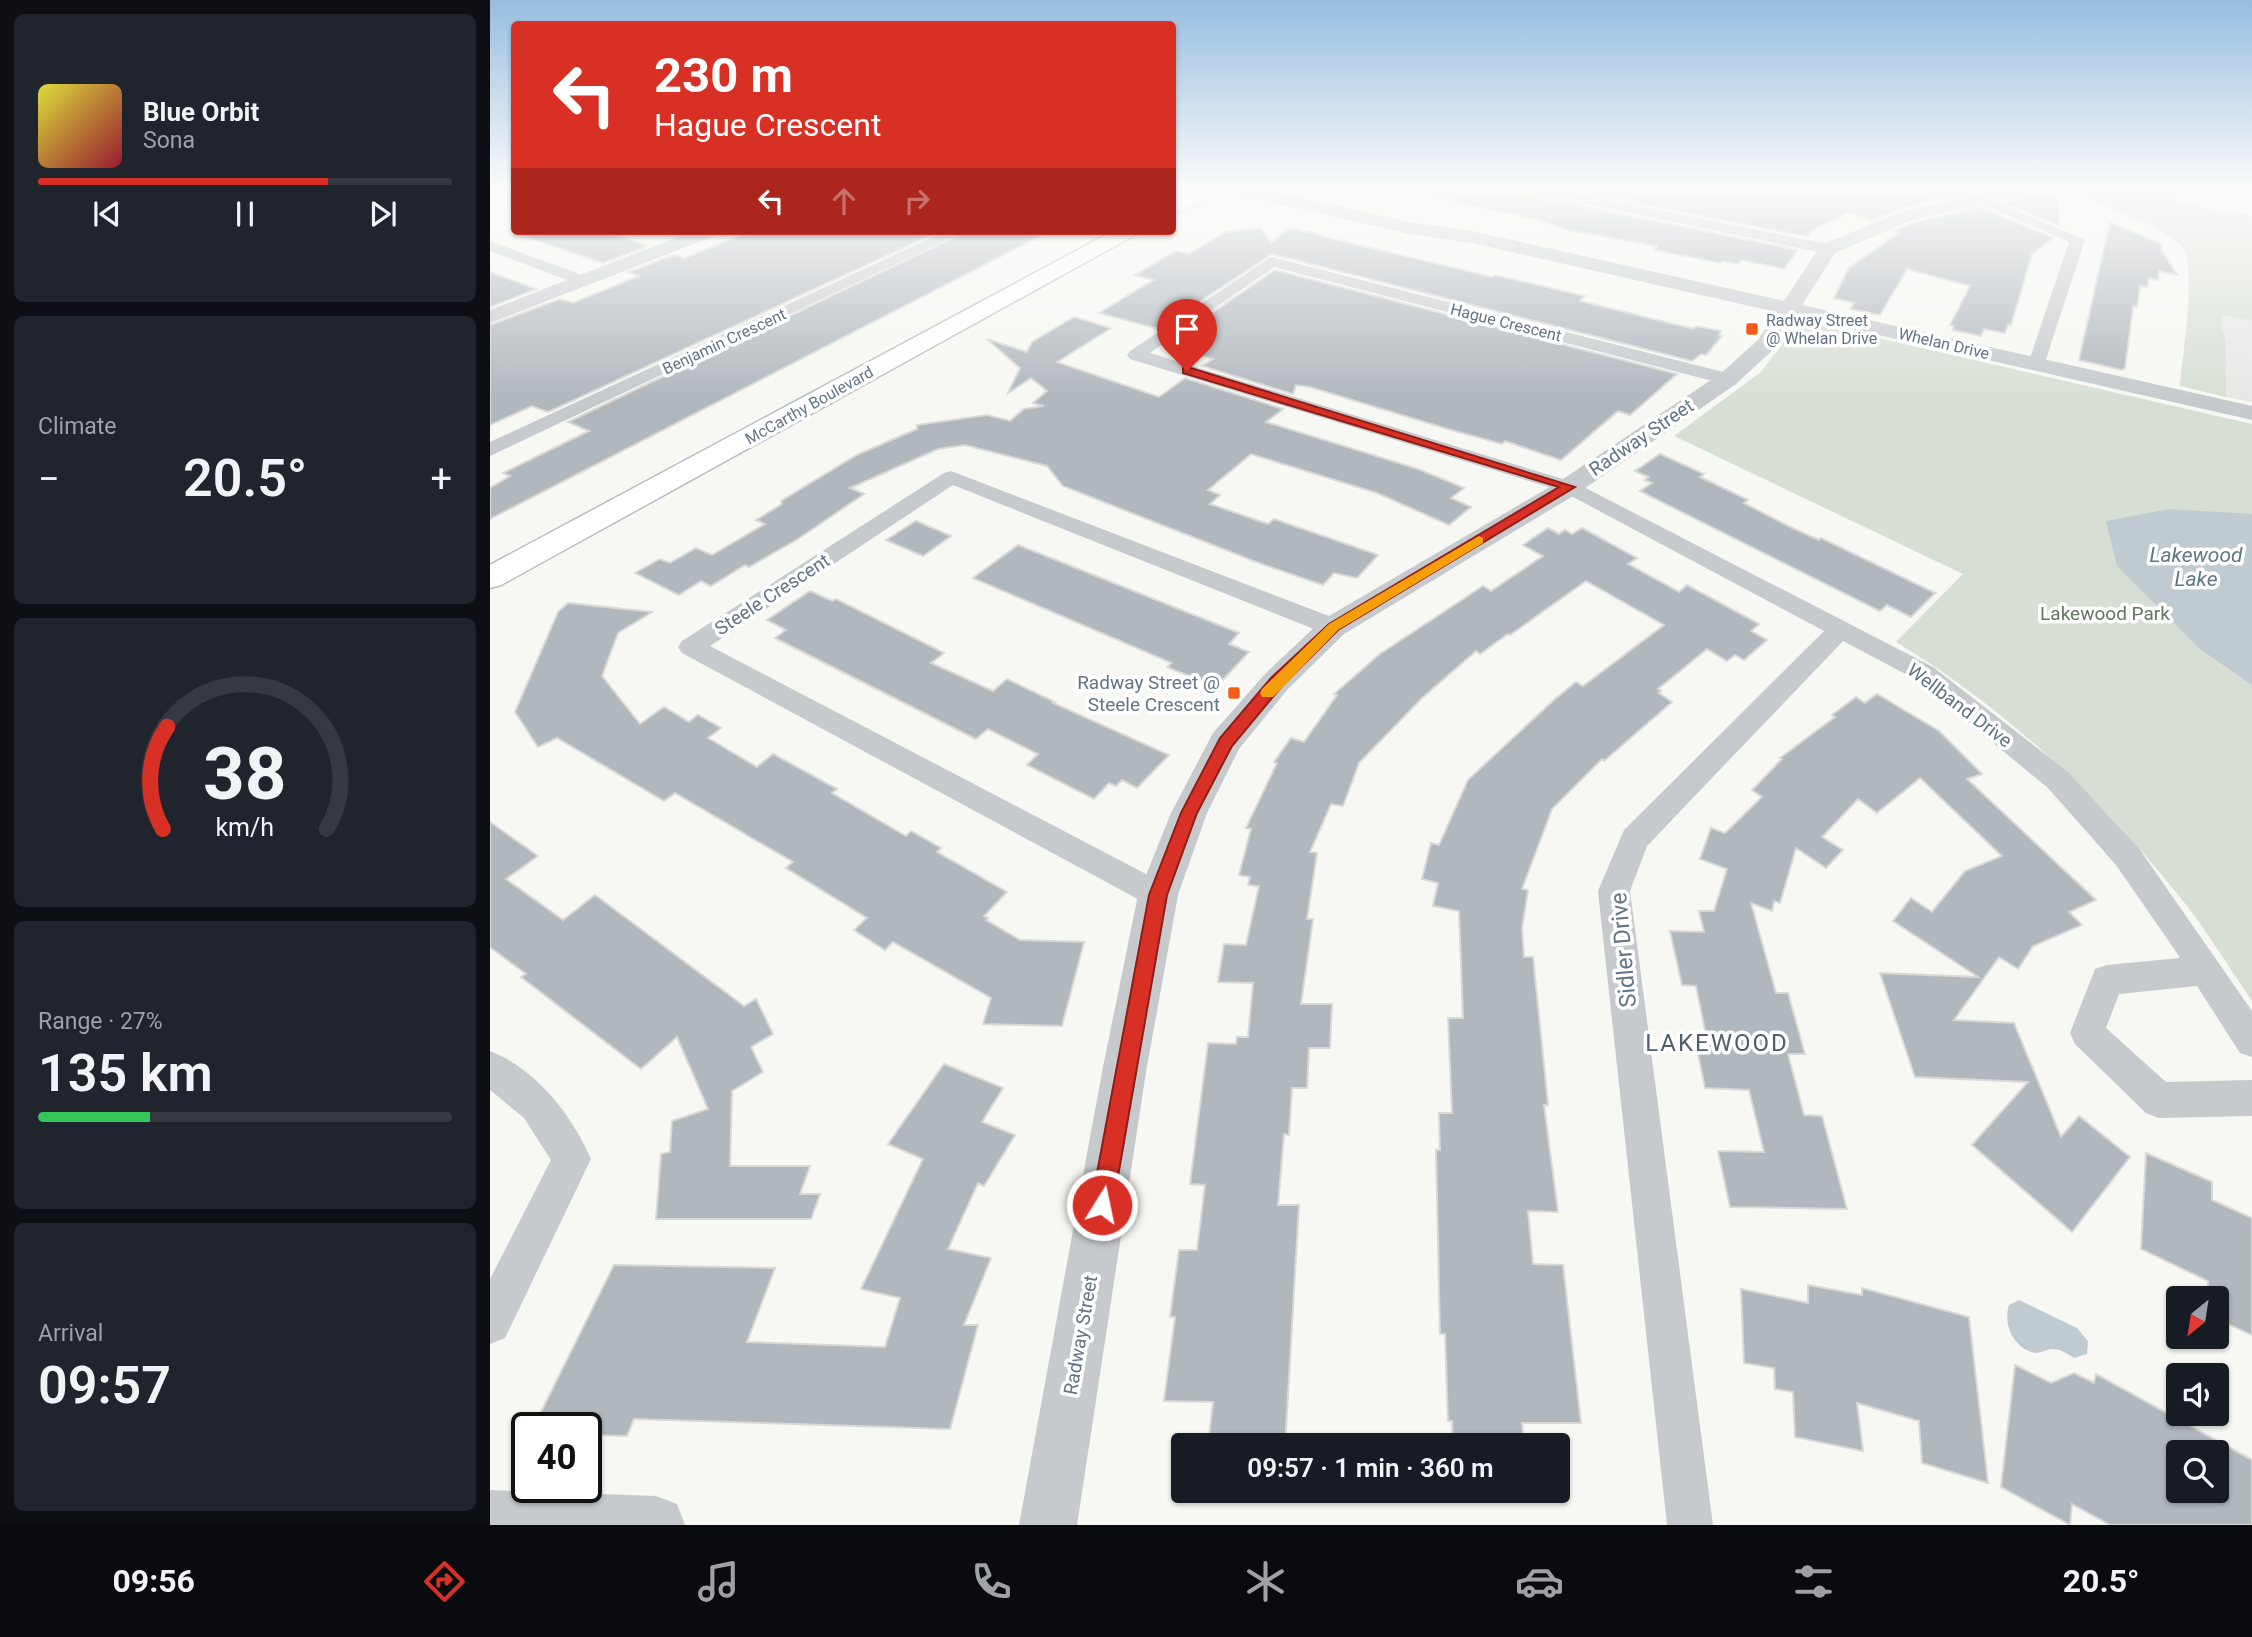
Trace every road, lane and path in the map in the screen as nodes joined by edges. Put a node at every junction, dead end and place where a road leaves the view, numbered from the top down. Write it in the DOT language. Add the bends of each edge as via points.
graph roads {
  1 [pos="520,257"];
  2 [pos="644,257"];
  3 [pos="902,257"];
  4 [pos="1080,257"];
  5 [pos="1561,257"];
  6 [pos="1823,257"];
  7 [pos="2071,257"];
  8 [pos="584,281"];
  9 [pos="1789,309"];
  10 [pos="490,317"];
  11 [pos="2037,364"];
  12 [pos="1728,379"];
  13 [pos="2252,413"];
  14 [pos="490,450"];
  15 [pos="1569,487"];
  16 [pos="490,578"];
  17 [pos="1334,627"];
  18 [pos="1841,628"];
  19 [pos="1158,895"];
  20 [pos="2206,970"];
  21 [pos="2252,1041"];
  22 [pos="490,1068"];
  23 [pos="2252,1098"];
  24 [pos="490,1323"];
  25 [pos="490,1519"];
  26 [pos="656,1525"];
  27 [pos="1048,1525"];
  28 [pos="1690,1525"];
  1 -- 8 [label="street"];
  2 -- 8 [label="street"];
  3 -- 14 [label="street, Benjamin Crescent"];
  4 -- 16 [label="main road, McCarthy Boulevard"];
  5 -- 9 [label="street, Whelan Drive"];
  6 -- 9 [label="street, Radway Street"];
  7 -- 11 [label="street"];
  8 -- 10 [label="street"];
  9 -- 11 [label="street, Whelan Drive"];
  9 -- 12 [label="street, Radway Street" via="1766,344"];
  11 -- 13 [label="street, Whelan Drive"];
  12 -- 15 [label="street, Radway Street"];
  12 -- 15 [label="street, Hague Crescent" via="1271,262 1136,355"];
  15 -- 17 [label="street, Radway Street"];
  15 -- 18 [label="street, Wellband Drive"];
  17 -- 19 [label="street, Radway Street" via="1276,682 1226,742 1189,813"];
  17 -- 19 [label="street, Steele Crescent" via="951,477 691,647"];
  18 -- 20 [label="street, Wellband Drive" via="1924,673 2058,780 2127,856"];
  18 -- 28 [label="street, Sidler Drive" via="1635,838 1614,891"];
  19 -- 27 [label="street, Radway Street"];
  20 -- 21 [label="street, Wellband Drive"];
  20 -- 23 [label="street" via="2107,979 2087,1033 2159,1100"];
  22 -- 24 [label="street" via="537,1105 572,1159"];
  25 -- 26 [label="street"];
}
